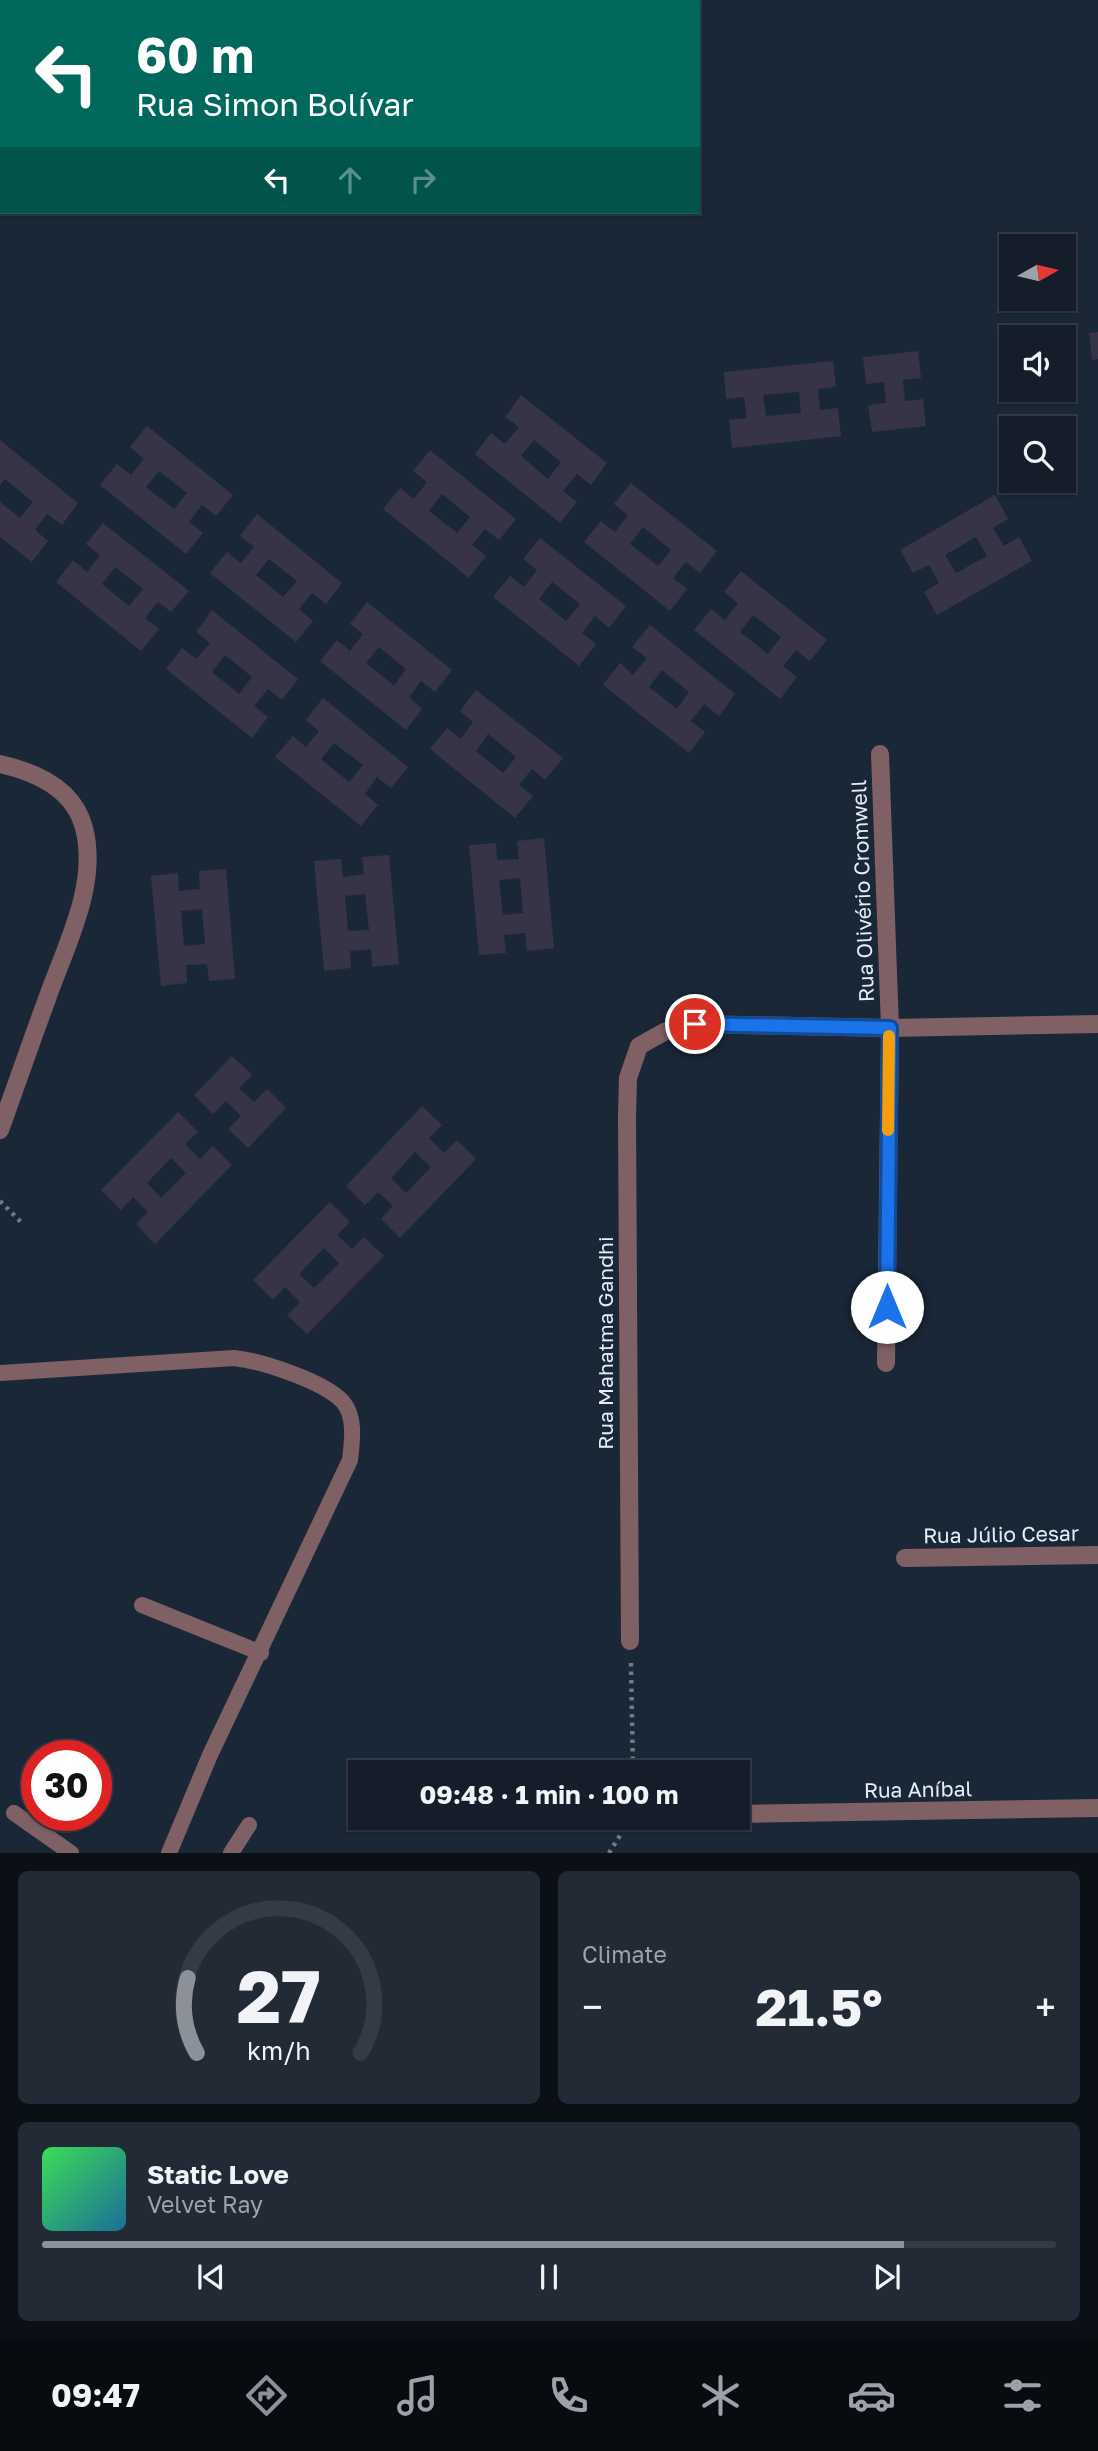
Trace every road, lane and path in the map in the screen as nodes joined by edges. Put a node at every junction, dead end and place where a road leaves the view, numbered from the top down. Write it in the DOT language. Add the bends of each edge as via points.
graph roads {
  1 [pos="880,754"];
  2 [pos="0,764"];
  3 [pos="1098,1024"];
  4 [pos="890,1028"];
  5 [pos="0,1130"];
  6 [pos="0,1201"];
  7 [pos="21,1222"];
  8 [pos="886,1363"];
  9 [pos="0,1373"];
  10 [pos="1098,1555"];
  11 [pos="905,1558"];
  12 [pos="142,1605"];
  13 [pos="630,1642"];
  14 [pos="261,1653"];
  15 [pos="633,1760"];
  16 [pos="1098,1808"];
  17 [pos="14,1813"];
  18 [pos="750,1814"];
  19 [pos="248,1825"];
  20 [pos="623,1830"];
  21 [pos="71,1853"];
  22 [pos="169,1853"];
  23 [pos="231,1853"];
  24 [pos="609,1853"];
  1 -- 4 [label="street, Rua Olivério Cromwell"];
  2 -- 5 [label="street" via="49,781 71,801 84,828 88,861 81,902"];
  3 -- 4 [label="street"];
  4 -- 8 [label="street, Rua Olivério Cromwell"];
  4 -- 13 [label="street, Rua Mahatma Gandhi" via="695,1024 664,1032 639,1046 628,1078 627,1116"];
  6 -- 7 [label="path"];
  9 -- 14 [label="lane" via="234,1358 261,1361 286,1371 343,1403 351,1418 350,1460"];
  10 -- 11 [label="street, Rua Júlio Cesar"];
  12 -- 14 [label="lane"];
  13 -- 15 [label="path"];
  14 -- 22 [label="lane" via="210,1755"];
  16 -- 18 [label="street, Rua Aníbal"];
  17 -- 21 [label="lane"];
  19 -- 23 [label="lane"];
  20 -- 24 [label="path"];
}
